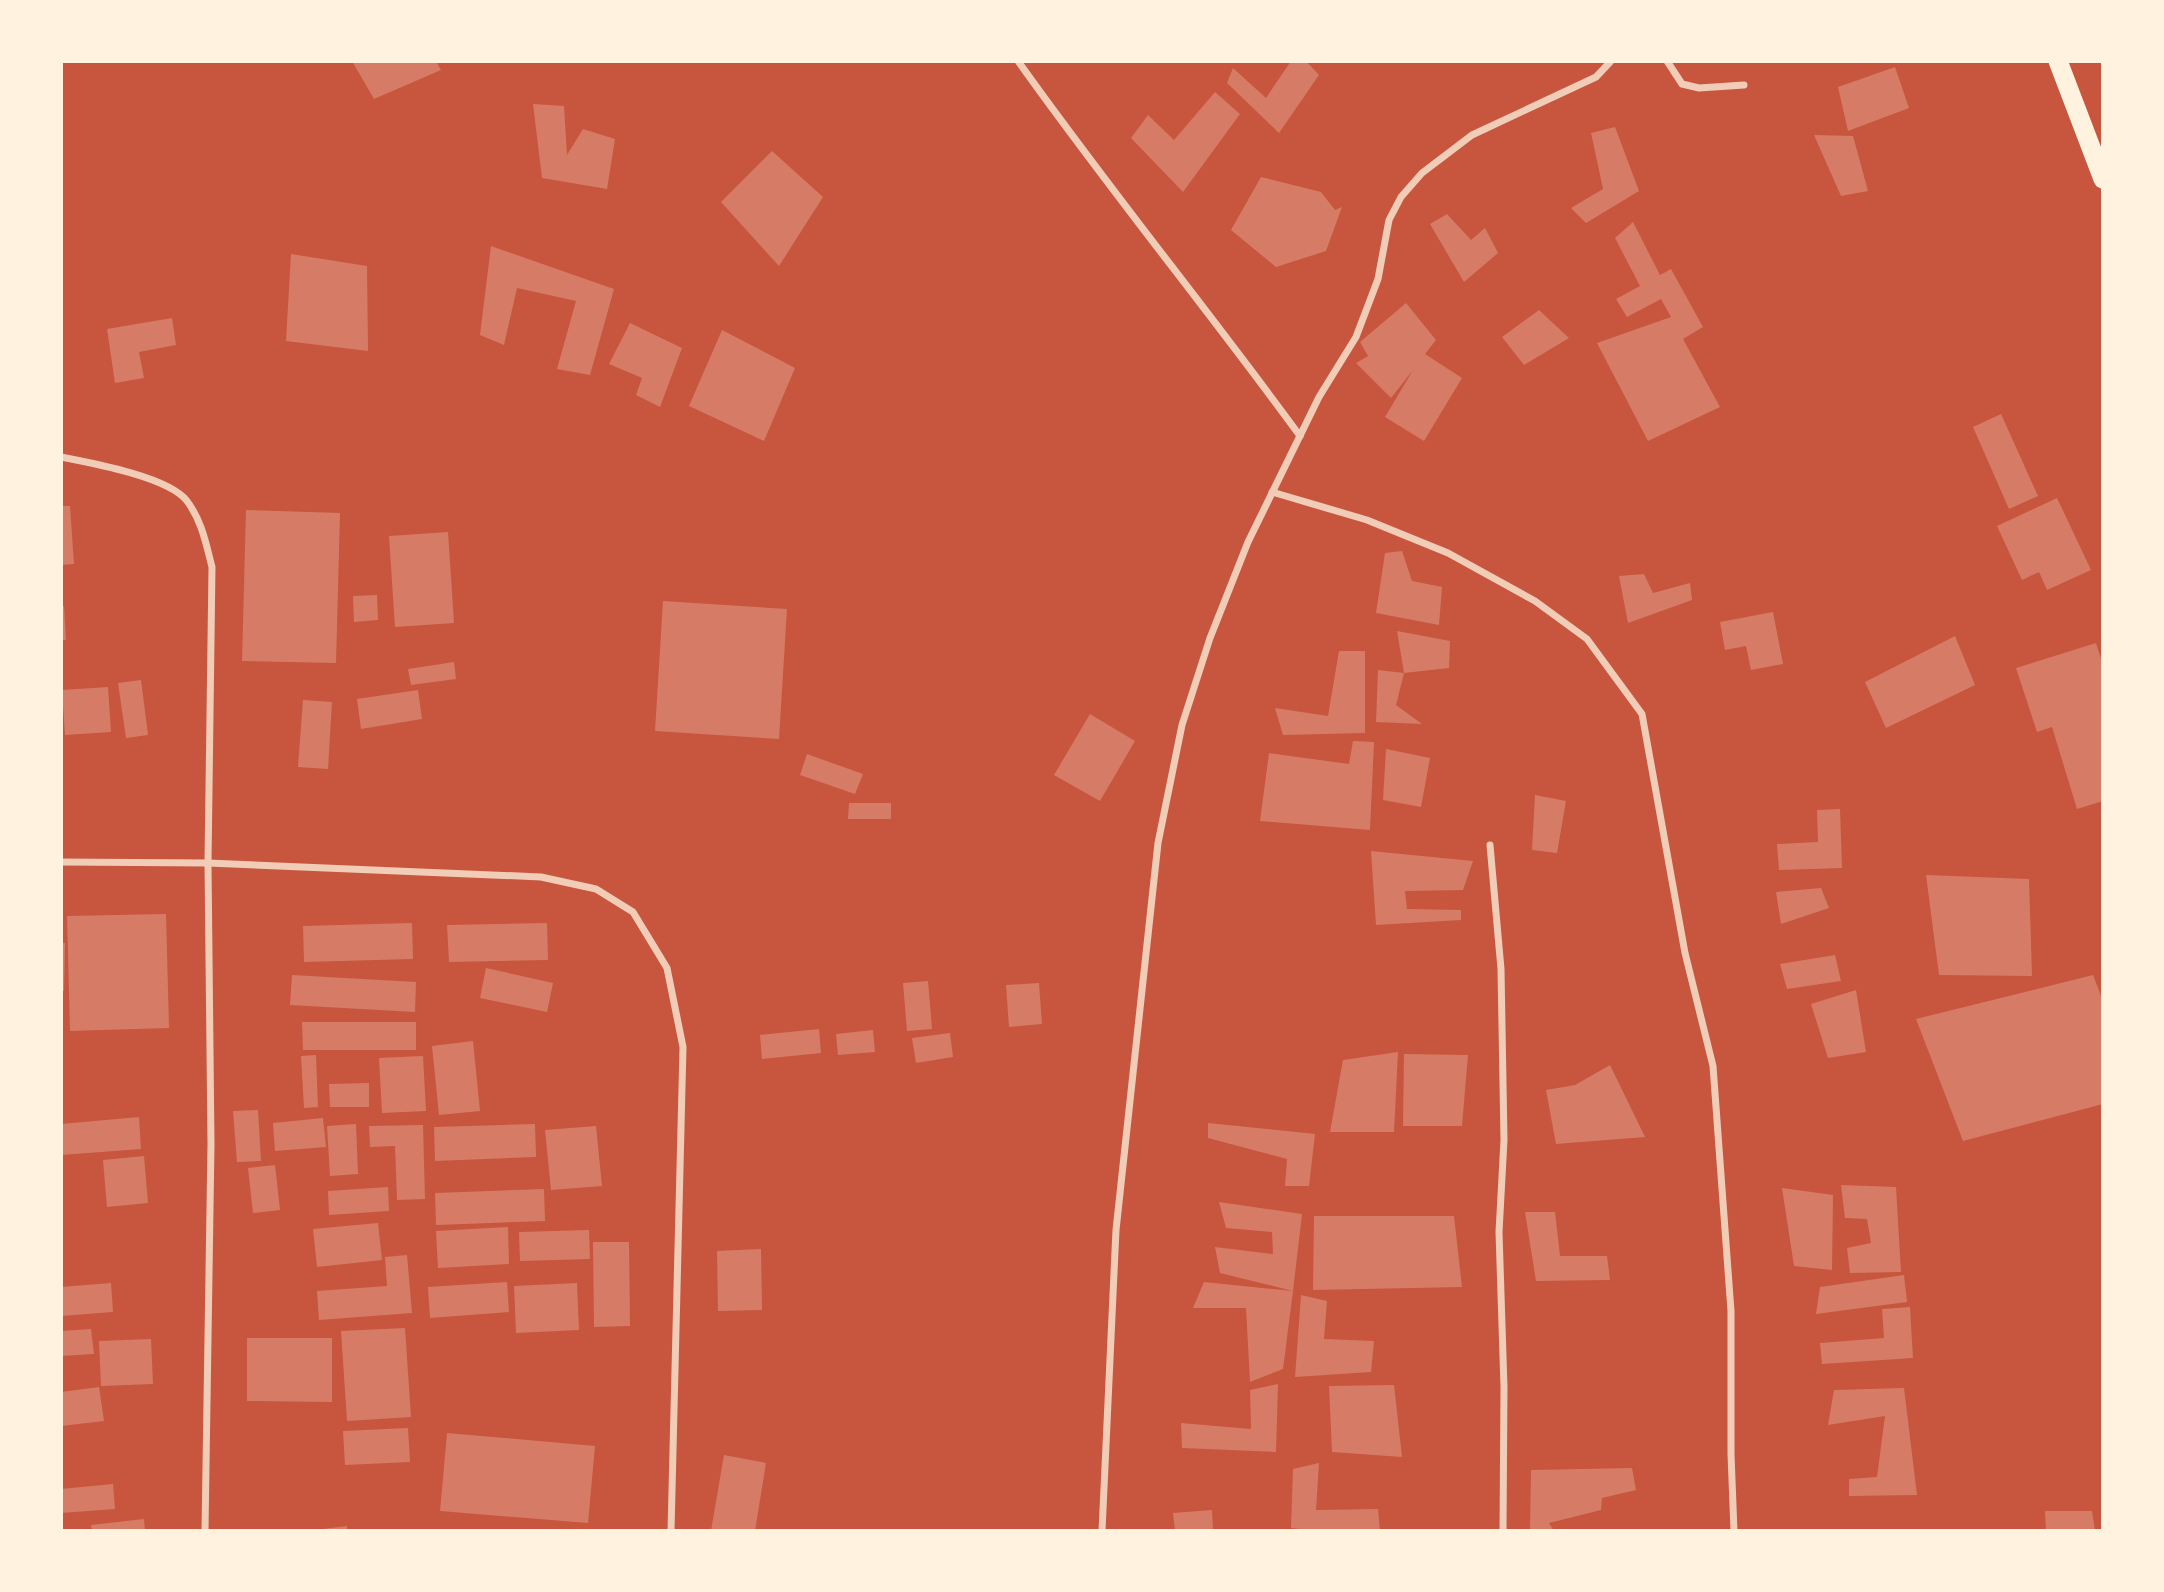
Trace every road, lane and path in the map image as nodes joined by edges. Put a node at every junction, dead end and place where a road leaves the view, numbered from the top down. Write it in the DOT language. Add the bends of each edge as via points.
graph roads {
  1 [pos="1018,61"];
  2 [pos="1611,61"];
  3 [pos="1667,61"];
  4 [pos="2058,61"];
  5 [pos="1744,85"];
  6 [pos="2103,179"];
  7 [pos="1300,436"];
  8 [pos="61,457"];
  9 [pos="1272,492"];
  10 [pos="1490,845"];
  11 [pos="61,862"];
  12 [pos="208,863"];
  13 [pos="205,1531"];
  14 [pos="670,1531"];
  15 [pos="1102,1531"];
  16 [pos="1503,1531"];
  17 [pos="1734,1531"];
  1 -- 7 [label="street"];
  2 -- 7 [label="street" via="1596,77 1472,135 1422,173 1401,197 1390,220 1378,279 1360,327"];
  3 -- 5 [label="street" via="1682,84 1699,89"];
  4 -- 6 [label="highway"];
  7 -- 9 [label="street"];
  8 -- 12 [label="street" via="108,466 170,488 188,502 200,523 212,567"];
  9 -- 15 [label="street" via="1210,638 1182,725 1158,843 1116,1230"];
  9 -- 17 [label="street" via="1367,520 1448,553 1535,601 1587,639 1642,713 1685,953 1713,1066 1731,1311"];
  10 -- 16 [label="street" via="1501,969"];
  11 -- 12 [label="street"];
  12 -- 13 [label="street" via="211,1144"];
  12 -- 14 [label="street" via="541,877 596,889 633,912 667,968 683,1047"];
}
